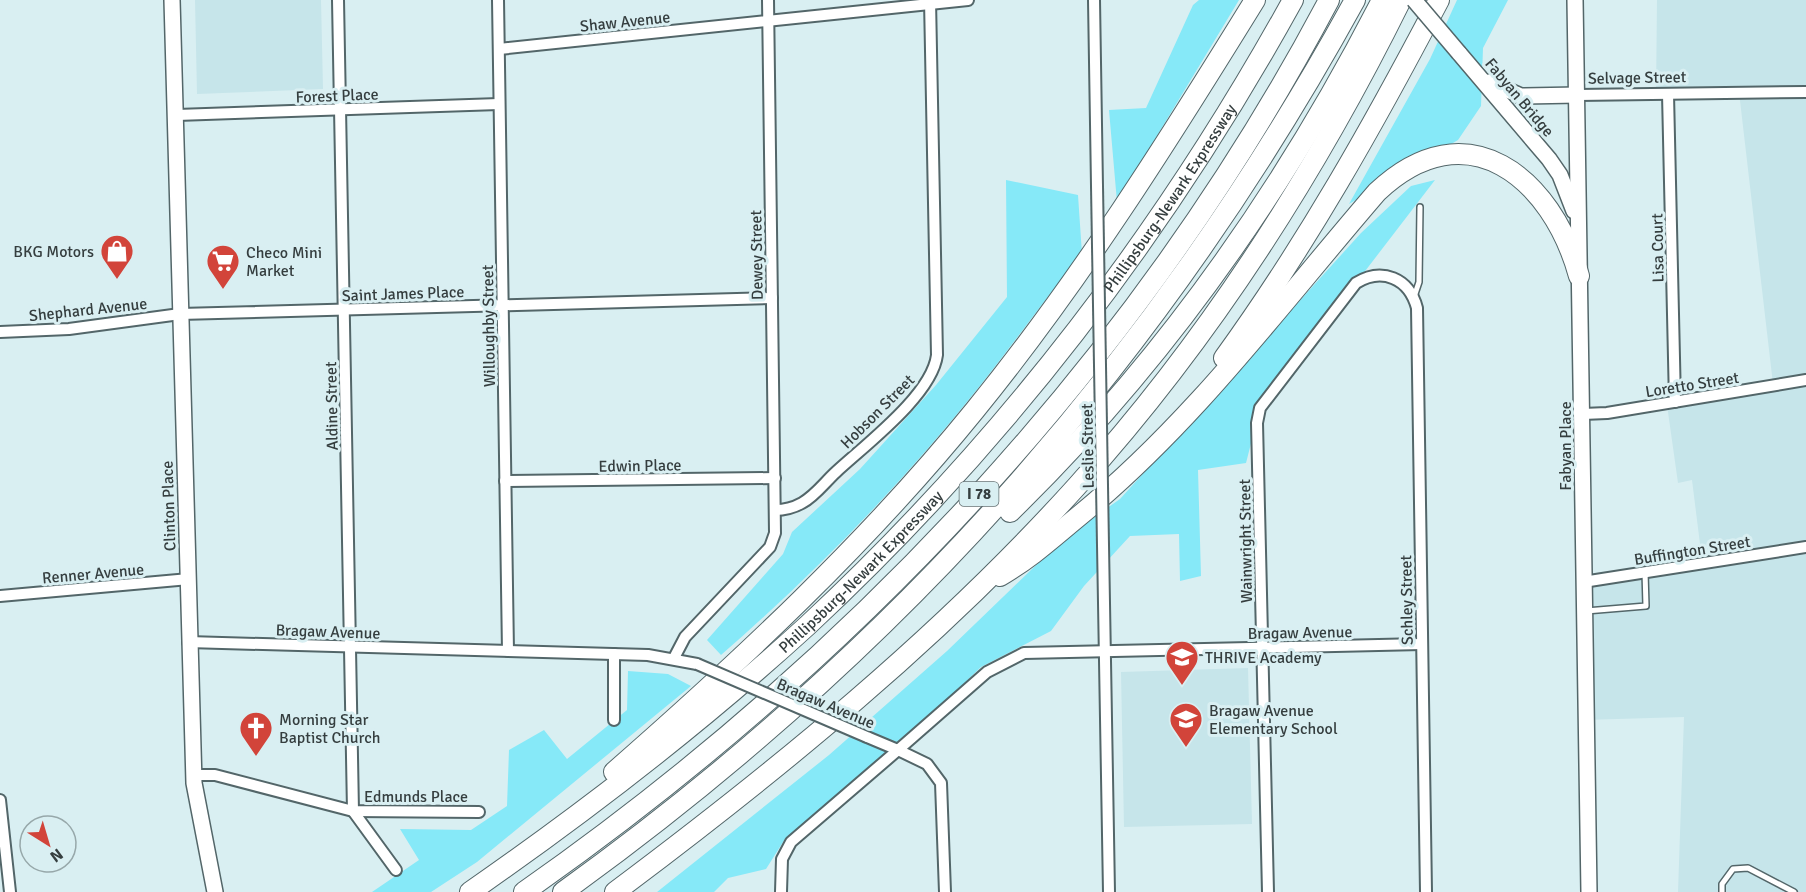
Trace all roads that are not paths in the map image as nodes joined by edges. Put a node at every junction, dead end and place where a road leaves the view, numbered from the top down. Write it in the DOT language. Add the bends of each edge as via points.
graph roads {
  1 [pos="172,0"];
  2 [pos="338,0"];
  3 [pos="498,0"];
  4 [pos="768,0"];
  5 [pos="968,0"];
  6 [pos="1094,0"];
  7 [pos="1255,0"];
  8 [pos="1293,0"];
  9 [pos="1329,0"];
  10 [pos="1355,0"];
  11 [pos="1382,0"];
  12 [pos="1401,0"];
  13 [pos="1414,0"];
  14 [pos="1439,0"];
  15 [pos="1575,0"];
  16 [pos="930,2"];
  17 [pos="768,21"];
  18 [pos="499,50"];
  19 [pos="1475,71"];
  20 [pos="1806,93"];
  21 [pos="1668,94"];
  22 [pos="1578,95"];
  23 [pos="499,104"];
  24 [pos="341,110"];
  25 [pos="177,115"];
  26 [pos="1420,207"];
  27 [pos="1578,229"];
  28 [pos="1579,276"];
  29 [pos="772,298"];
  30 [pos="1416,302"];
  31 [pos="502,304"];
  32 [pos="344,310"];
  33 [pos="180,314"];
  34 [pos="0,332"];
  35 [pos="1806,380"];
  36 [pos="1675,402"];
  37 [pos="1583,414"];
  38 [pos="1147,454"];
  39 [pos="774,478"];
  40 [pos="505,481"];
  41 [pos="775,510"];
  42 [pos="1806,547"];
  43 [pos="1645,572"];
  44 [pos="189,579"];
  45 [pos="1583,582"];
  46 [pos="974,591"];
  47 [pos="0,596"];
  48 [pos="1583,611"];
  49 [pos="188,642"];
  50 [pos="1422,644"];
  51 [pos="352,647"];
  52 [pos="1262,648"];
  53 [pos="1105,650"];
  54 [pos="508,651"];
  55 [pos="857,651"];
  56 [pos="614,654"];
  57 [pos="674,658"];
  58 [pos="614,720"];
  59 [pos="898,750"];
  60 [pos="194,775"];
  61 [pos="0,800"];
  62 [pos="353,811"];
  63 [pos="478,812"];
  64 [pos="396,870"];
  65 [pos="499,872"];
  66 [pos="10,892"];
  67 [pos="215,892"];
  68 [pos="470,892"];
  69 [pos="524,892"];
  70 [pos="563,892"];
  71 [pos="615,892"];
  72 [pos="781,892"];
  73 [pos="945,892"];
  74 [pos="1110,892"];
  75 [pos="1268,892"];
  76 [pos="1426,892"];
  77 [pos="1589,892"];
  78 [pos="1722,892"];
  79 [pos="1794,892"];
  1 -- 25 [label="street, Clinton Place"];
  2 -- 24 [label="street, Aldine Street"];
  3 -- 18 [label="street, Willoughby Street"];
  4 -- 17 [label="street, Dewey Street"];
  5 -- 16 [label="street, Shaw Avenue"];
  6 -- 53 [label="street, Leslie Street, bridge"];
  7 -- 65 [label="highway" via="1172,135 1082,268 937,455 750,649"];
  8 -- 65 [label="highway, Phillipsburg-Newark Expressway / I 78" via="1201,155 1115,280 953,477 771,658 647,762"];
  9 -- 69 [label="highway, Phillipsburg-Newark Expressway / I 78" via="1238,154 1158,272 1065,394 965,509 858,619 751,716"];
  10 -- 55 [label="highway, I 78" via="1250,179 1132,346 1001,504"];
  11 -- 55 [label="highway" via="1276,186 1163,344 1019,503"];
  12 -- 46 [label="highway" via="1363,75 1291,198 1205,325 1078,484"];
  13 -- 19 [label="street, Fabyan Bridge, bridge"];
  14 -- 38 [label="highway" via="1369,134 1297,252 1204,385"];
  15 -- 22 [label="street, Fabyan Place"];
  16 -- 17 [label="street, Shaw Avenue"];
  16 -- 41 [label="street, Hobson Street" via="937,355 934,368 927,382 876,437 812,496 795,507"];
  17 -- 18 [label="street, Shaw Avenue"];
  17 -- 29 [label="street, Dewey Street"];
  18 -- 23 [label="street, Willoughby Street"];
  19 -- 22 [label="street, Selvage Street" via="1514,94"];
  19 -- 27 [label="street, Fabyan Bridge" via="1560,175"];
  20 -- 21 [label="street, Selvage Street"];
  21 -- 22 [label="street, Selvage Street"];
  21 -- 36 [label="street, Lisa Court"];
  22 -- 27 [label="street, Fabyan Place"];
  23 -- 24 [label="street, Forest Place"];
  23 -- 31 [label="street, Willoughby Street"];
  24 -- 25 [label="street, Forest Place"];
  24 -- 32 [label="street, Aldine Street"];
  25 -- 33 [label="street, Clinton Place"];
  26 -- 30 [label="lane, Schley Street"];
  27 -- 28 [label="street, Fabyan Place"];
  28 -- 37 [label="street, Fabyan Place"];
  28 -- 38 [label="highway" via="1553,212 1511,170 1483,158 1461,156 1416,165 1377,192 1232,365"];
  29 -- 31 [label="street, Saint James Place"];
  29 -- 39 [label="street, Dewey Street"];
  30 -- 50 [label="street, Schley Street"];
  30 -- 52 [label="street, Wainwright Street" via="1399,280 1382,275 1365,277 1349,291 1260,408 1257,423"];
  31 -- 32 [label="street, Saint James Place"];
  31 -- 40 [label="street, Willoughby Street"];
  32 -- 33 [label="street, Saint James Place"];
  32 -- 51 [label="street, Aldine Street"];
  33 -- 34 [label="street, Shephard Avenue" via="69,329"];
  33 -- 44 [label="street, Clinton Place"];
  35 -- 36 [label="street, Loretto Street"];
  36 -- 37 [label="street, Loretto Street"];
  37 -- 45 [label="street, Fabyan Place"];
  38 -- 46 [label="highway" via="1031,558"];
  39 -- 40 [label="street, Edwin Place"];
  39 -- 41 [label="street, Dewey Street"];
  40 -- 54 [label="street, Willoughby Street"];
  41 -- 57 [label="street" via="770,547 685,637"];
  42 -- 43 [label="street, Buffington Street"];
  43 -- 45 [label="street, Buffington Street"];
  43 -- 48 [label="lane" via="1646,606"];
  44 -- 47 [label="street, Renner Avenue"];
  44 -- 49 [label="street, Clinton Place"];
  45 -- 48 [label="street, Fabyan Place"];
  46 -- 71 [label="highway" via="813,736"];
  48 -- 77 [label="street, Fabyan Place"];
  49 -- 51 [label="street, Bragaw Avenue"];
  49 -- 60 [label="street, Clinton Place"];
  50 -- 52 [label="street, Bragaw Avenue"];
  50 -- 76 [label="street, Schley Street"];
  51 -- 54 [label="street, Bragaw Avenue"];
  51 -- 62 [label="street, Aldine Street"];
  52 -- 53 [label="street, Bragaw Avenue"];
  52 -- 75 [label="street, Wainwright Street"];
  53 -- 59 [label="street, Bragaw Avenue" via="1014,656 987,672"];
  53 -- 74 [label="street, Leslie Street"];
  54 -- 56 [label="street, Bragaw Avenue"];
  55 -- 70 [label="highway, I 78" via="727,766"];
  56 -- 57 [label="street, Bragaw Avenue"];
  56 -- 58 [label="street"];
  57 -- 59 [label="street, Bragaw Avenue, bridge" via="697,664"];
  59 -- 72 [label="street" via="796,836 783,853"];
  59 -- 73 [label="street" via="927,764 941,783"];
  60 -- 62 [label="street" via="215,775"];
  60 -- 67 [label="street, Clinton Place" via="195,798"];
  61 -- 66 [label="street"];
  62 -- 63 [label="street, Edmunds Place"];
  62 -- 64 [label="street"];
  65 -- 68 [label="highway, Phillipsburg-Newark Expressway / I 78"];
  78 -- 79 [label="lane" via="1722,884 1734,869 1748,868"];
}
